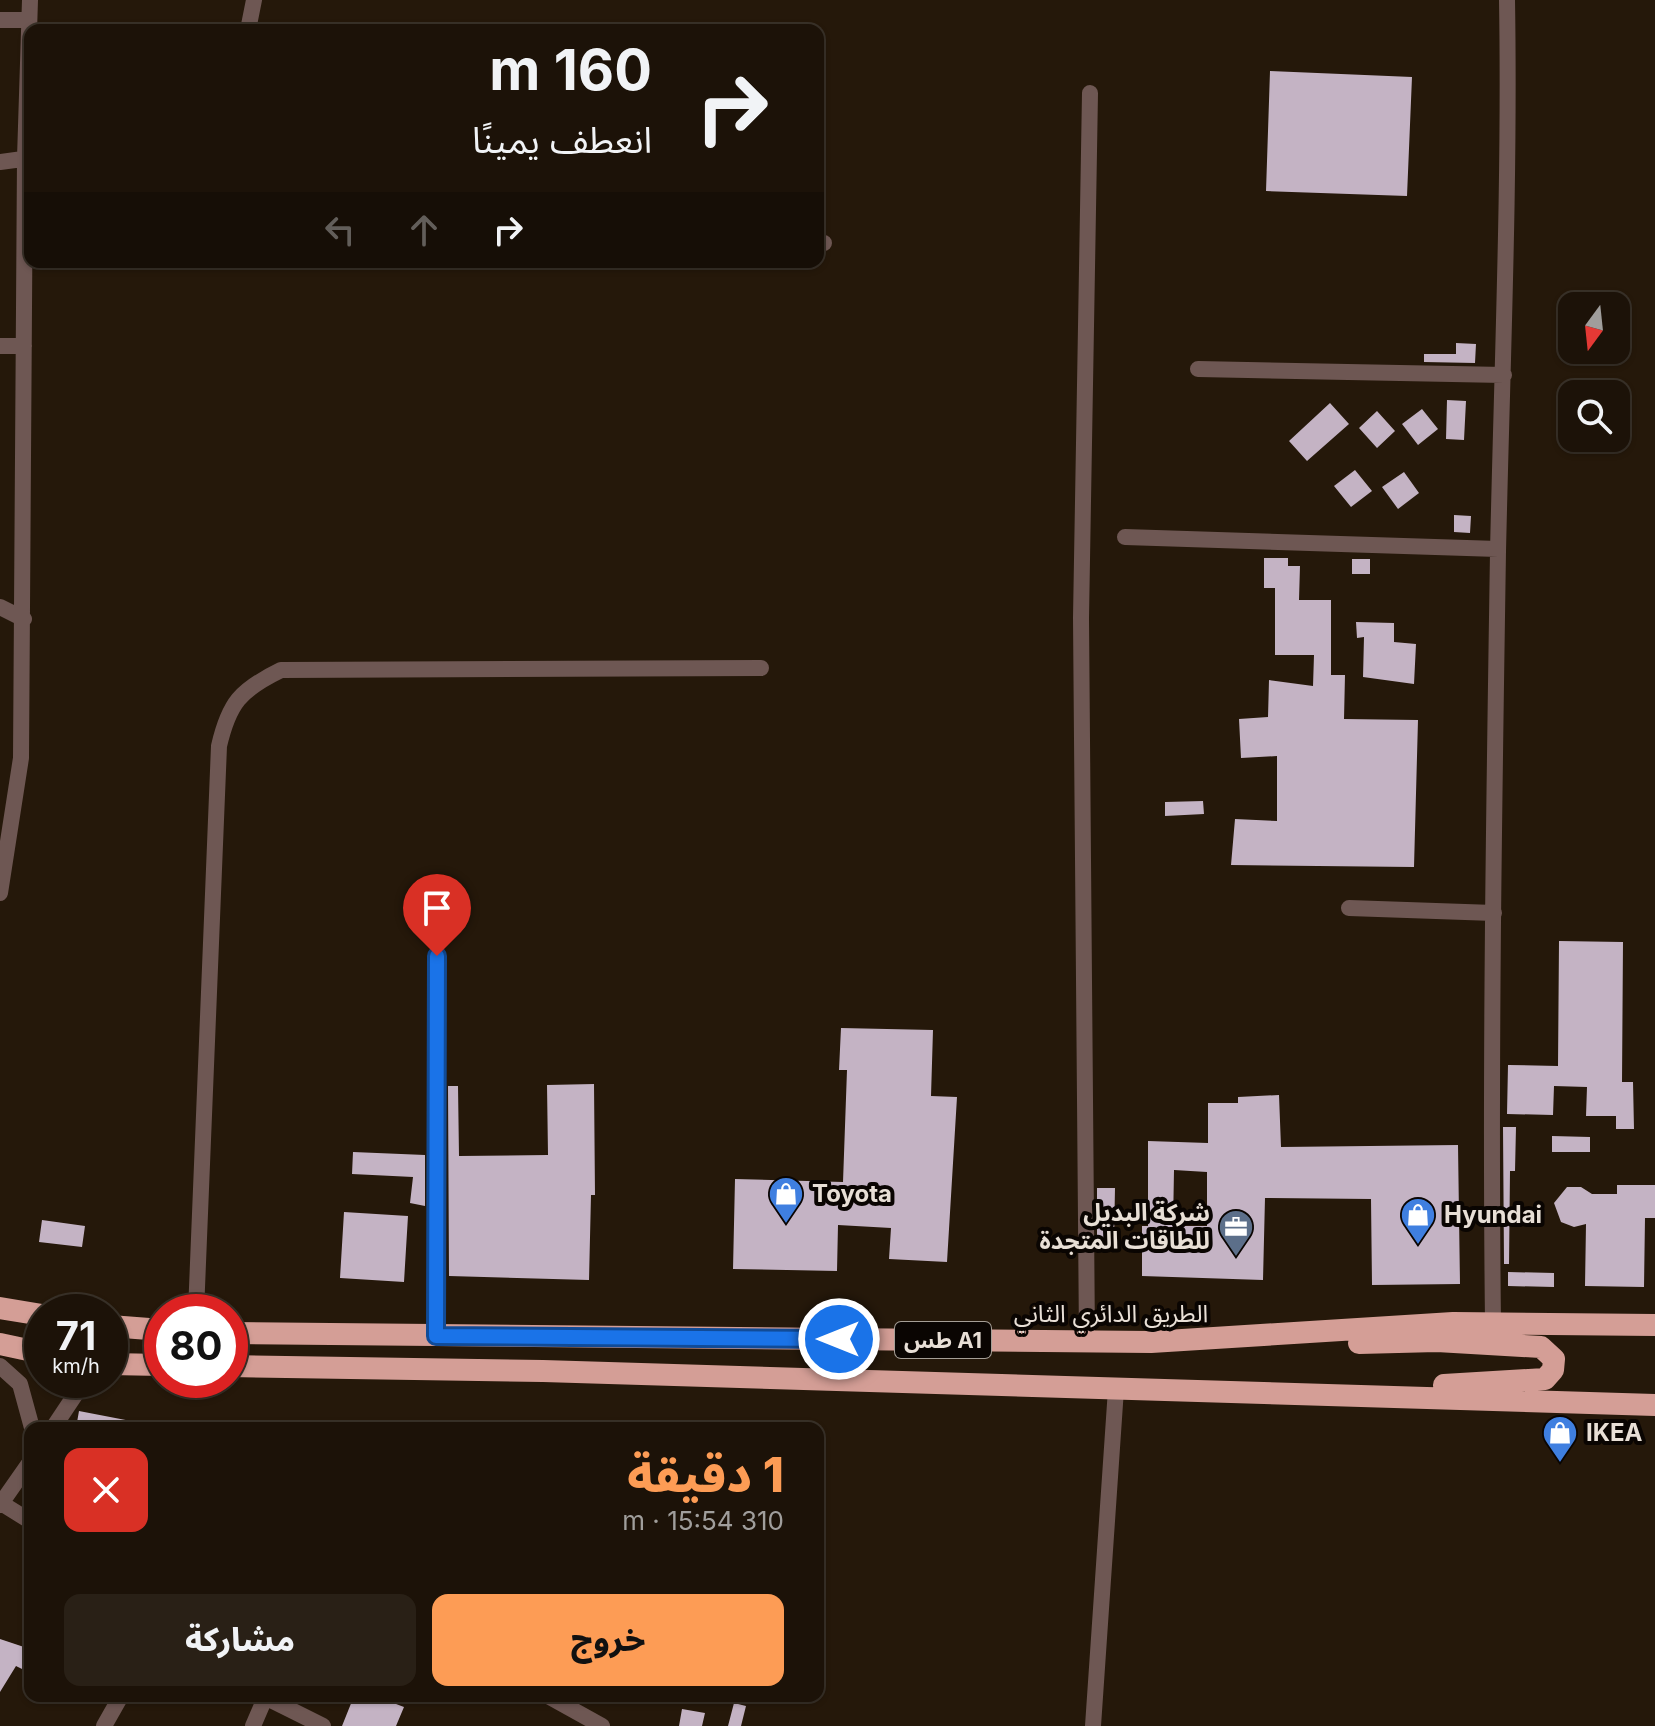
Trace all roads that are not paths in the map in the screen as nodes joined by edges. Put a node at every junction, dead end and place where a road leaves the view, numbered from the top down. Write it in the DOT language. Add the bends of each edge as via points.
graph roads {
  1 [pos="30,0"];
  2 [pos="254,0"];
  3 [pos="1507,0"];
  4 [pos="0,20"];
  5 [pos="29,20"];
  6 [pos="29,24"];
  7 [pos="249,24"];
  8 [pos="1090,93"];
  9 [pos="24,158"];
  10 [pos="0,162"];
  11 [pos="26,268"];
  12 [pos="0,346"];
  13 [pos="24,346"];
  14 [pos="1198,369"];
  15 [pos="1504,375"];
  16 [pos="1125,537"];
  17 [pos="1498,549"];
  18 [pos="0,607"];
  19 [pos="24,619"];
  20 [pos="761,668"];
  21 [pos="0,893"];
  22 [pos="1349,908"];
  23 [pos="1494,913"];
  24 [pos="437,956"];
  25 [pos="197,1294"];
  26 [pos="0,1308"];
  27 [pos="24,1312"];
  28 [pos="1493,1323"];
  29 [pos="1655,1325"];
  30 [pos="248,1333"];
  31 [pos="436,1336"];
  32 [pos="1087,1341"];
  33 [pos="1151,1342"];
  34 [pos="0,1344"];
  35 [pos="24,1349"];
  36 [pos="0,1366"];
  37 [pos="248,1366"];
  38 [pos="1116,1389"];
  39 [pos="1319,1393"];
  40 [pos="73,1398"];
  41 [pos="1655,1405"];
  42 [pos="30,1422"];
  43 [pos="57,1422"];
  44 [pos="24,1470"];
  45 [pos="0,1504"];
  46 [pos="24,1518"];
  47 [pos="118,1702"];
  48 [pos="262,1702"];
  49 [pos="274,1702"];
  50 [pos="559,1702"];
  51 [pos="104,1726"];
  52 [pos="253,1726"];
  53 [pos="323,1726"];
  54 [pos="602,1726"];
  55 [pos="1093,1726"];
  1 -- 5 [label="street"];
  2 -- 7 [label="street"];
  3 -- 15 [label="street"];
  4 -- 5 [label="street"];
  5 -- 6 [label="street"];
  8 -- 32 [label="street" via="1081,618"];
  9 -- 10 [label="street"];
  11 -- 13 [label="street"];
  12 -- 13 [label="street"];
  13 -- 19 [label="street"];
  14 -- 15 [label="street"];
  15 -- 17 [label="street"];
  16 -- 17 [label="street"];
  17 -- 23 [label="street"];
  18 -- 19 [label="street"];
  19 -- 21 [label="street" via="21,758"];
  20 -- 25 [label="street" via="281,670 253,684 227,710 219,746"];
  22 -- 23 [label="street"];
  23 -- 28 [label="street"];
  24 -- 31 [label="street"];
  26 -- 27 [label="highway"];
  28 -- 29 [label="highway, الطريق الدائري الثاني / طس A1"];
  28 -- 33 [label="highway, الطريق الدائري الثاني / طس A1"];
  30 -- 31 [label="highway, الطريق الدائري الثاني / طس A1"];
  31 -- 32 [label="highway, الطريق الدائري الثاني / طس A1"];
  32 -- 33 [label="highway, الطريق الدائري الثاني / طس A1"];
  33 -- 39 [label="highway" via="1452,1342 1541,1347 1555,1364 1545,1379"];
  34 -- 35 [label="highway"];
  36 -- 42 [label="street" via="20,1384"];
  37 -- 38 [label="highway, طس A1"];
  38 -- 39 [label="highway, طس A1"];
  38 -- 55 [label="street"];
  39 -- 41 [label="highway, طس A1"];
  40 -- 43 [label="street"];
  44 -- 45 [label="street"];
  45 -- 46 [label="street"];
  47 -- 51 [label="street"];
  48 -- 52 [label="street"];
  49 -- 53 [label="street"];
  50 -- 54 [label="street"];
}
